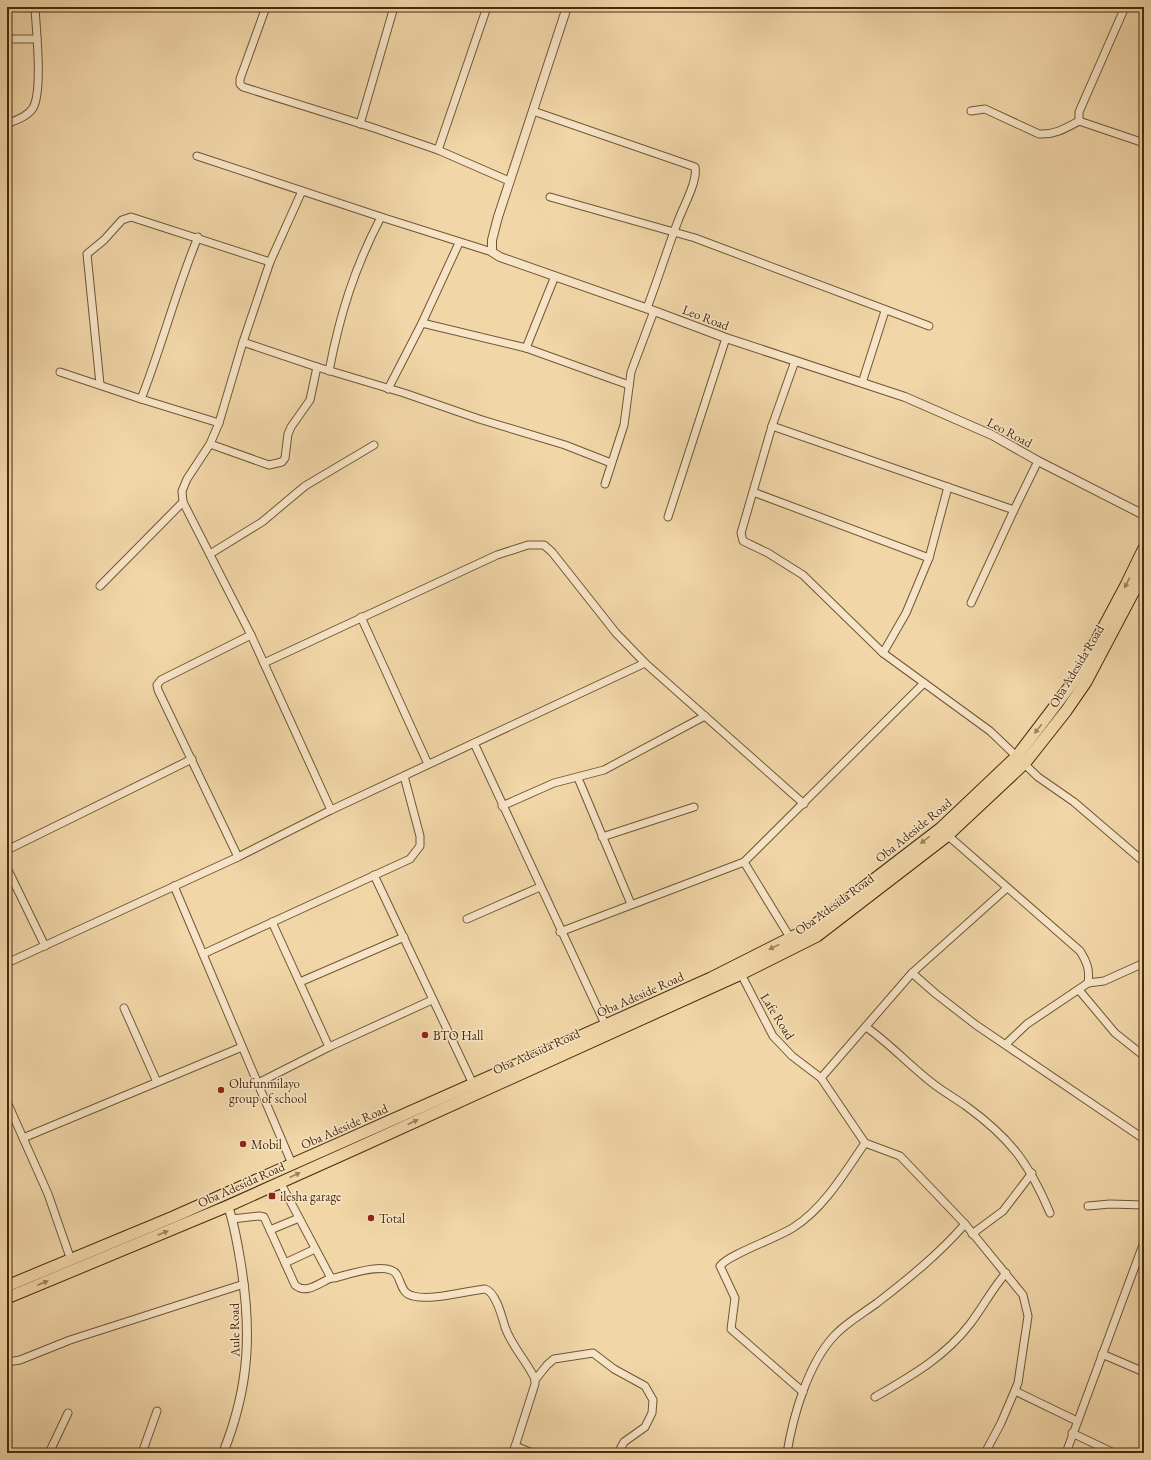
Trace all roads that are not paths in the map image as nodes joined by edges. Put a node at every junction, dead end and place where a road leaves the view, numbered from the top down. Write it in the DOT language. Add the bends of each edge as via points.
graph roads {
  1 [pos="35,7"];
  2 [pos="266,7"];
  3 [pos="394,7"];
  4 [pos="487,7"];
  5 [pos="567,7"];
  6 [pos="1125,7"];
  7 [pos="7,39"];
  8 [pos="38,39"];
  9 [pos="533,111"];
  10 [pos="971,111"];
  11 [pos="1079,121"];
  12 [pos="7,124"];
  13 [pos="360,124"];
  14 [pos="1144,143"];
  15 [pos="438,150"];
  16 [pos="197,156"];
  17 [pos="509,181"];
  18 [pos="302,191"];
  19 [pos="550,197"];
  20 [pos="381,217"];
  21 [pos="674,232"];
  22 [pos="198,237"];
  23 [pos="459,243"];
  24 [pos="492,252"];
  25 [pos="270,262"];
  26 [pos="555,276"];
  27 [pos="651,309"];
  28 [pos="885,310"];
  29 [pos="422,323"];
  30 [pos="929,326"];
  31 [pos="726,338"];
  32 [pos="243,342"];
  33 [pos="526,348"];
  34 [pos="795,361"];
  35 [pos="317,367"];
  36 [pos="329,371"];
  37 [pos="60,372"];
  38 [pos="862,383"];
  39 [pos="100,384"];
  40 [pos="629,385"];
  41 [pos="388,389"];
  42 [pos="141,399"];
  43 [pos="219,423"];
  44 [pos="772,426"];
  45 [pos="210,444"];
  46 [pos="374,445"];
  47 [pos="1038,462"];
  48 [pos="611,463"];
  49 [pos="605,484"];
  50 [pos="948,487"];
  51 [pos="753,492"];
  52 [pos="184,502"];
  53 [pos="1014,510"];
  54 [pos="1144,515"];
  55 [pos="668,517"];
  56 [pos="1144,548"];
  57 [pos="210,554"];
  58 [pos="929,558"];
  59 [pos="1144,572"];
  60 [pos="100,586"];
  61 [pos="971,603"];
  62 [pos="361,617"];
  63 [pos="251,635"];
  64 [pos="883,653"];
  65 [pos="264,663"];
  66 [pos="644,663"];
  67 [pos="924,683"];
  68 [pos="705,716"];
  69 [pos="474,743"];
  70 [pos="192,759"];
  71 [pos="1021,760"];
  72 [pos="428,764"];
  73 [pos="404,776"];
  74 [pos="578,778"];
  75 [pos="804,804"];
  76 [pos="502,806"];
  77 [pos="694,807"];
  78 [pos="331,810"];
  79 [pos="944,832"];
  80 [pos="602,837"];
  81 [pos="7,850"];
  82 [pos="238,857"];
  83 [pos="744,862"];
  84 [pos="1144,862"];
  85 [pos="7,868"];
  86 [pos="374,875"];
  87 [pos="174,886"];
  88 [pos="540,887"];
  89 [pos="1006,888"];
  90 [pos="631,904"];
  91 [pos="467,919"];
  92 [pos="272,922"];
  93 [pos="560,932"];
  94 [pos="404,937"];
  95 [pos="791,939"];
  96 [pos="46,946"];
  97 [pos="203,954"];
  98 [pos="7,963"];
  99 [pos="1144,963"];
  100 [pos="912,973"];
  101 [pos="741,974"];
  102 [pos="300,982"];
  103 [pos="1088,983"];
  104 [pos="1079,990"];
  105 [pos="432,1000"];
  106 [pos="124,1008"];
  107 [pos="624,1021"];
  108 [pos="605,1024"];
  109 [pos="866,1027"];
  110 [pos="1006,1044"];
  111 [pos="242,1047"];
  112 [pos="329,1047"];
  113 [pos="1144,1056"];
  114 [pos="821,1078"];
  115 [pos="157,1082"];
  116 [pos="258,1083"];
  117 [pos="473,1084"];
  118 [pos="453,1098"];
  119 [pos="7,1102"];
  120 [pos="23,1138"];
  121 [pos="1144,1139"];
  122 [pos="865,1143"];
  123 [pos="292,1164"];
  124 [pos="1032,1173"];
  125 [pos="280,1182"];
  126 [pos="1144,1205"];
  127 [pos="228,1206"];
  128 [pos="1088,1206"];
  129 [pos="1050,1212"];
  130 [pos="299,1218"];
  131 [pos="232,1219"];
  132 [pos="965,1224"];
  133 [pos="270,1230"];
  134 [pos="972,1234"];
  135 [pos="1144,1242"];
  136 [pos="315,1249"];
  137 [pos="71,1260"];
  138 [pos="285,1263"];
  139 [pos="1136,1267"];
  140 [pos="1144,1270"];
  141 [pos="1006,1273"];
  142 [pos="331,1278"];
  143 [pos="244,1284"];
  144 [pos="7,1286"];
  145 [pos="7,1298"];
  146 [pos="1102,1354"];
  147 [pos="7,1362"];
  148 [pos="1144,1372"];
  149 [pos="535,1380"];
  150 [pos="1015,1391"];
  151 [pos="803,1392"];
  152 [pos="875,1397"];
  153 [pos="157,1411"];
  154 [pos="68,1413"];
  155 [pos="1077,1421"];
  156 [pos="1072,1433"];
  157 [pos="514,1449"];
  158 [pos="49,1453"];
  159 [pos="142,1453"];
  160 [pos="223,1453"];
  161 [pos="532,1453"];
  162 [pos="618,1453"];
  163 [pos="787,1453"];
  164 [pos="985,1453"];
  165 [pos="1066,1453"];
  166 [pos="1114,1453"];
  1 -- 8 [label="street"];
  2 -- 13 [label="street" via="240,84"];
  3 -- 13 [label="street"];
  4 -- 15 [label="street"];
  5 -- 9 [label="street"];
  6 -- 11 [label="street" via="1079,112"];
  7 -- 8 [label="street"];
  8 -- 12 [label="street" via="37,89 33,107 23,117"];
  9 -- 17 [label="street"];
  9 -- 21 [label="street" via="695,166 693,181"];
  10 -- 11 [label="street" via="985,109 1039,134 1048,135"];
  11 -- 14 [label="street"];
  13 -- 15 [label="street"];
  15 -- 17 [label="street"];
  16 -- 18 [label="street"];
  17 -- 24 [label="street" via="492,240"];
  18 -- 20 [label="street"];
  18 -- 25 [label="street"];
  19 -- 21 [label="street"];
  20 -- 23 [label="street"];
  20 -- 36 [label="street" via="356,270 341,318"];
  21 -- 27 [label="street"];
  21 -- 28 [label="street"];
  22 -- 25 [label="street"];
  22 -- 39 [label="street" via="131,217 125,218 88,254"];
  22 -- 42 [label="street" via="179,284"];
  23 -- 24 [label="street"];
  23 -- 29 [label="street"];
  24 -- 26 [label="street, Leo Road"];
  25 -- 32 [label="street"];
  26 -- 27 [label="street, Leo Road"];
  26 -- 33 [label="street"];
  27 -- 31 [label="street, Leo Road"];
  27 -- 40 [label="street"];
  28 -- 30 [label="street"];
  28 -- 38 [label="street"];
  29 -- 33 [label="street"];
  29 -- 41 [label="street"];
  31 -- 34 [label="street, Leo Road"];
  31 -- 55 [label="street"];
  32 -- 35 [label="street"];
  32 -- 43 [label="street"];
  33 -- 40 [label="street"];
  34 -- 38 [label="street, Leo Road"];
  34 -- 44 [label="street"];
  35 -- 36 [label="street"];
  35 -- 45 [label="street" via="310,400 291,427 282,462 269,464"];
  36 -- 41 [label="street"];
  37 -- 39 [label="street"];
  38 -- 47 [label="street, Leo Road" via="952,416 1014,446"];
  39 -- 42 [label="street"];
  40 -- 48 [label="street" via="628,410"];
  41 -- 48 [label="street" via="565,445"];
  42 -- 43 [label="street"];
  43 -- 45 [label="street"];
  44 -- 50 [label="street"];
  44 -- 51 [label="street"];
  45 -- 52 [label="street" via="187,479 182,491"];
  46 -- 57 [label="street" via="304,486 262,522"];
  47 -- 53 [label="street"];
  47 -- 54 [label="street, Leo Road"];
  48 -- 49 [label="street"];
  50 -- 53 [label="street"];
  50 -- 58 [label="street"];
  51 -- 58 [label="street"];
  51 -- 64 [label="street" via="741,533 743,541 803,575"];
  52 -- 57 [label="street"];
  52 -- 60 [label="street"];
  53 -- 61 [label="street"];
  56 -- 71 [label="main road, one-way" via="1077,677"];
  57 -- 63 [label="street"];
  58 -- 64 [label="street" via="906,613"];
  59 -- 71 [label="main road, Oba Adesida Road" via="1086,682 1061,718"];
  62 -- 65 [label="street"];
  62 -- 66 [label="street" via="496,555 528,545 544,545"];
  62 -- 72 [label="street"];
  63 -- 65 [label="street"];
  63 -- 70 [label="street" via="157,684"];
  64 -- 67 [label="street"];
  65 -- 78 [label="street"];
  66 -- 68 [label="street"];
  66 -- 69 [label="street"];
  67 -- 71 [label="street" via="964,710"];
  67 -- 75 [label="street"];
  68 -- 74 [label="street" via="611,767"];
  68 -- 75 [label="street"];
  69 -- 72 [label="street"];
  69 -- 76 [label="street"];
  70 -- 81 [label="street"];
  70 -- 82 [label="street"];
  71 -- 79 [label="main road, Oba Adesida Road"];
  71 -- 84 [label="street"];
  72 -- 73 [label="street"];
  73 -- 78 [label="street"];
  73 -- 86 [label="street" via="420,836 420,846 410,859"];
  74 -- 76 [label="street" via="554,784"];
  74 -- 80 [label="street"];
  75 -- 83 [label="street"];
  76 -- 88 [label="street"];
  77 -- 80 [label="street"];
  78 -- 82 [label="street"];
  79 -- 89 [label="street"];
  79 -- 95 [label="main road, Oba Adeside Road, one-way" via="829,915"];
  79 -- 101 [label="main road, Oba Adesida Road" via="817,936"];
  80 -- 90 [label="street"];
  82 -- 87 [label="street"];
  83 -- 90 [label="street"];
  83 -- 95 [label="street"];
  85 -- 96 [label="street"];
  86 -- 92 [label="street"];
  86 -- 94 [label="street"];
  87 -- 96 [label="street"];
  87 -- 97 [label="street"];
  88 -- 91 [label="street"];
  88 -- 93 [label="street"];
  89 -- 100 [label="street"];
  89 -- 103 [label="street" via="1080,951 1086,960"];
  90 -- 93 [label="street"];
  92 -- 97 [label="street"];
  92 -- 102 [label="street"];
  93 -- 108 [label="street"];
  94 -- 102 [label="street"];
  94 -- 105 [label="street"];
  95 -- 107 [label="main road, Oba Adeside Road, one-way"];
  96 -- 98 [label="street"];
  97 -- 111 [label="street"];
  99 -- 103 [label="street" via="1104,981"];
  100 -- 109 [label="street"];
  100 -- 110 [label="street" via="953,1008"];
  101 -- 107 [label="main road, Oba Adesida Road"];
  101 -- 114 [label="street, Lafe Road" via="773,1036 792,1056"];
  102 -- 112 [label="street"];
  103 -- 104 [label="street"];
  104 -- 110 [label="street" via="1027,1024"];
  104 -- 113 [label="street" via="1115,1033"];
  105 -- 112 [label="street"];
  105 -- 117 [label="street"];
  106 -- 115 [label="street"];
  107 -- 108 [label="main road, Oba Adeside Road"];
  107 -- 118 [label="main road, Oba Adesida Road"];
  108 -- 117 [label="main road, Oba Adeside Road"];
  109 -- 114 [label="street"];
  109 -- 124 [label="street" via="931,1082 998,1132 1021,1156"];
  110 -- 121 [label="street"];
  111 -- 115 [label="street"];
  111 -- 116 [label="street"];
  112 -- 116 [label="street"];
  114 -- 122 [label="street, Lafe Road"];
  115 -- 120 [label="street"];
  116 -- 123 [label="street"];
  117 -- 118 [label="main road, Oba Adeside Road"];
  118 -- 123 [label="main road, Oba Adeside Road"];
  125 -- 118 [label="main road, Oba Adesida Road, one-way"];
  119 -- 120 [label="street"];
  120 -- 137 [label="street" via="48,1194"];
  122 -- 132 [label="street" via="900,1156"];
  122 -- 151 [label="street" via="829,1192 803,1220 785,1233 753,1247 720,1266 735,1298 730,1329"];
  123 -- 137 [label="main road, Oba Adeside Road"];
  124 -- 129 [label="street"];
  124 -- 134 [label="street" via="1003,1212"];
  125 -- 127 [label="main road, Oba Adesida Road"];
  125 -- 130 [label="street"];
  126 -- 128 [label="street"];
  127 -- 131 [label="street, Aule Road"];
  145 -- 127 [label="main road, Oba Adesida Road, one-way"];
  130 -- 133 [label="street"];
  130 -- 136 [label="street"];
  131 -- 133 [label="street" via="262,1216"];
  131 -- 143 [label="street, Aule Road"];
  132 -- 134 [label="street"];
  132 -- 151 [label="street" via="943,1249 834,1336 825,1348"];
  133 -- 138 [label="street"];
  134 -- 141 [label="street"];
  135 -- 139 [label="street"];
  136 -- 138 [label="street"];
  136 -- 142 [label="street"];
  137 -- 144 [label="main road, Oba Adeside Road"];
  138 -- 142 [label="street" via="295,1285 303,1290"];
  139 -- 140 [label="street"];
  139 -- 146 [label="street"];
  141 -- 150 [label="street" via="1023,1295 1028,1316"];
  141 -- 152 [label="street" via="993,1288 971,1323 944,1353 918,1372"];
  142 -- 149 [label="street" via="358,1271 390,1269 397,1274 405,1292 414,1297 488,1290 497,1303 509,1338"];
  143 -- 147 [label="street" via="70,1340 20,1360"];
  143 -- 160 [label="street, Aule Road" via="247,1360 243,1394"];
  146 -- 148 [label="street"];
  146 -- 155 [label="street"];
  149 -- 157 [label="street"];
  149 -- 162 [label="street" via="554,1359 593,1353 614,1369 645,1386 653,1400 652,1413 645,1427 624,1442"];
  150 -- 155 [label="street"];
  150 -- 164 [label="street"];
  151 -- 163 [label="street" via="791,1426"];
  153 -- 159 [label="street"];
  154 -- 158 [label="street"];
  155 -- 156 [label="street"];
  156 -- 165 [label="street"];
  156 -- 166 [label="street"];
  157 -- 161 [label="street"];
}
